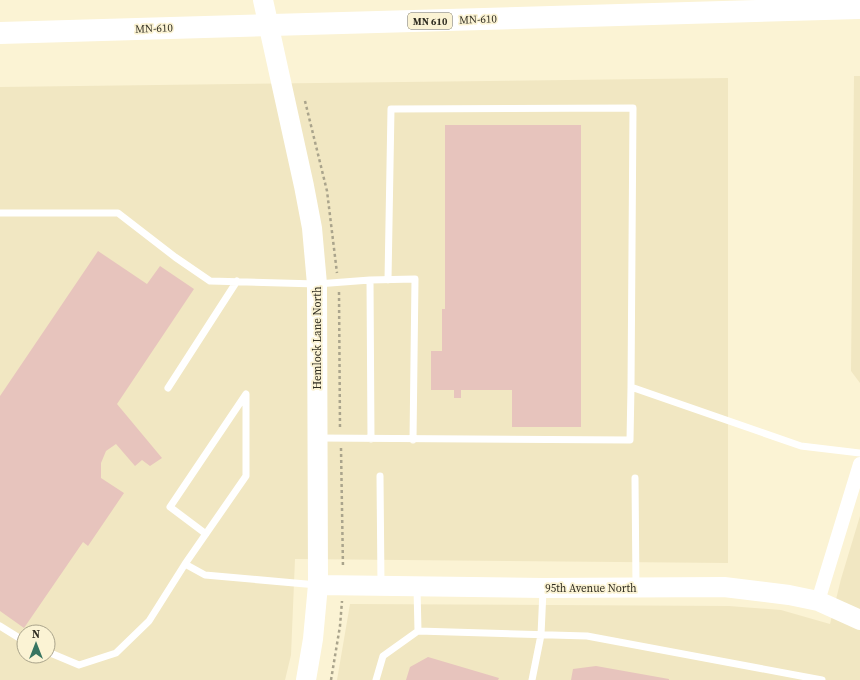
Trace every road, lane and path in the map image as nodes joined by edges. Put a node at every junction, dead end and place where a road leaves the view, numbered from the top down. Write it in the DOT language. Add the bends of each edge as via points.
graph roads {
  1 [pos="263,0"];
  2 [pos="860,8"];
  3 [pos="0,33"];
  4 [pos="0,213"];
  5 [pos="370,280"];
  6 [pos="388,280"];
  7 [pos="237,282"];
  8 [pos="317,284"];
  9 [pos="631,387"];
  10 [pos="168,388"];
  11 [pos="318,438"];
  12 [pos="371,439"];
  13 [pos="413,440"];
  14 [pos="860,453"];
  15 [pos="860,464"];
  16 [pos="380,476"];
  17 [pos="635,478"];
  18 [pos="206,534"];
  19 [pos="185,564"];
  20 [pos="318,585"];
  21 [pos="381,586"];
  22 [pos="417,586"];
  23 [pos="543,588"];
  24 [pos="636,588"];
  25 [pos="818,601"];
  26 [pos="860,620"];
  27 [pos="0,626"];
  28 [pos="418,631"];
  29 [pos="542,635"];
  30 [pos="16,636"];
  31 [pos="56,655"];
  32 [pos="306,680"];
  33 [pos="376,680"];
  34 [pos="532,680"];
  35 [pos="822,680"];
  1 -- 8 [label="street, Hemlock Lane North" via="312,228"];
  2 -- 3 [label="highway, MN-610 / MN 610"];
  4 -- 7 [label="lane" via="118,213 210,281"];
  5 -- 6 [label="lane"];
  5 -- 8 [label="lane"];
  5 -- 12 [label="lane"];
  6 -- 9 [label="lane" via="391,109 633,108"];
  6 -- 13 [label="lane" via="415,279"];
  7 -- 8 [label="lane"];
  7 -- 10 [label="lane"];
  8 -- 11 [label="street, Hemlock Lane North"];
  9 -- 13 [label="lane" via="630,440"];
  9 -- 14 [label="lane" via="801,446"];
  11 -- 12 [label="lane"];
  11 -- 20 [label="street, Hemlock Lane North"];
  12 -- 13 [label="lane"];
  15 -- 25 [label="street"];
  16 -- 21 [label="lane"];
  17 -- 24 [label="lane"];
  18 -- 18 [label="lane" via="246,476 246,394 170,507"];
  18 -- 19 [label="lane"];
  19 -- 20 [label="lane" via="205,575"];
  19 -- 31 [label="lane" via="149,621 116,653 79,665"];
  20 -- 21 [label="street, 95th Avenue North"];
  20 -- 32 [label="street, Hemlock Lane North"];
  21 -- 22 [label="street, 95th Avenue North"];
  22 -- 23 [label="street, 95th Avenue North"];
  22 -- 28 [label="lane"];
  23 -- 24 [label="street, 95th Avenue North"];
  23 -- 29 [label="lane"];
  24 -- 25 [label="street, 95th Avenue North" via="739,588 789,594"];
  25 -- 26 [label="street, 95th Avenue North"];
  27 -- 30 [label="lane"];
  28 -- 29 [label="lane"];
  28 -- 33 [label="lane" via="383,656"];
  29 -- 34 [label="lane"];
  29 -- 35 [label="lane" via="587,636"];
}
